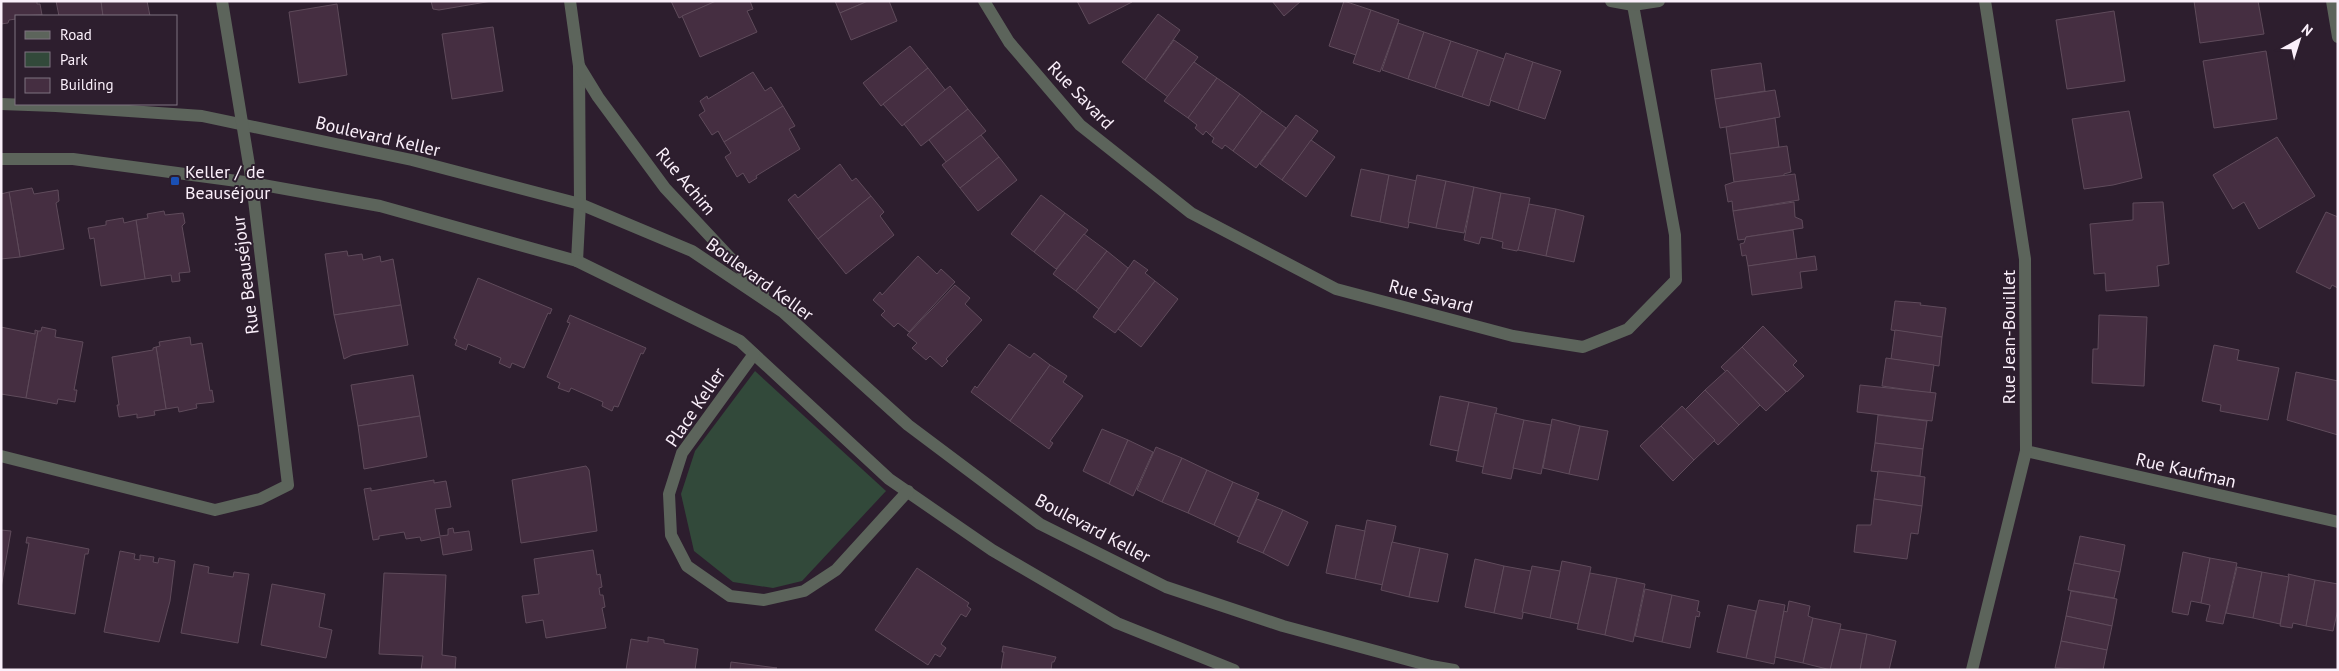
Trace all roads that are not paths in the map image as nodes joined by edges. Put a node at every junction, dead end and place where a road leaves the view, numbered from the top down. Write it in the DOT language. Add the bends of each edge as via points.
graph roads {
  1 [pos="222,1"];
  2 [pos="570,1"];
  3 [pos="984,1"];
  4 [pos="1611,1"];
  5 [pos="1659,1"];
  6 [pos="1985,1"];
  7 [pos="2332,1"];
  8 [pos="1633,5"];
  9 [pos="2338,37"];
  10 [pos="580,66"];
  11 [pos="1,104"];
  12 [pos="15,105"];
  13 [pos="28,105"];
  14 [pos="242,124"];
  15 [pos="1,159"];
  16 [pos="252,183"];
  17 [pos="580,204"];
  18 [pos="577,261"];
  19 [pos="779,309"];
  20 [pos="754,354"];
  21 [pos="2026,451"];
  22 [pos="1,456"];
  23 [pos="908,491"];
  24 [pos="2338,522"];
  25 [pos="1234,670"];
  26 [pos="1454,670"];
  27 [pos="1972,670"];
  1 -- 14 [label="street, Rue Beauséjour"];
  2 -- 10 [label="street, Rue Achim"];
  3 -- 8 [label="street, Rue Savard" via="1009,42 1080,125 1191,213 1336,289 1513,336 1583,347 1628,329 1676,280 1675,236"];
  4 -- 8 [label="street"];
  5 -- 8 [label="street"];
  6 -- 21 [label="street, Rue Jean-Bouillet" via="2025,259"];
  7 -- 9 [label="street"];
  10 -- 17 [label="street, Rue Achim"];
  10 -- 19 [label="street, Rue Achim" via="598,97 665,188"];
  11 -- 12 [label="street, Boulevard Keller"];
  13 -- 14 [label="street, Boulevard Keller" via="202,116"];
  14 -- 16 [label="street, Rue Beauséjour"];
  14 -- 17 [label="street, Boulevard Keller" via="412,160"];
  15 -- 16 [label="street" via="73,159"];
  16 -- 18 [label="street" via="380,206"];
  16 -- 22 [label="street, Rue Beauséjour" via="288,485 260,499 215,510"];
  17 -- 18 [label="street, Rue Achim"];
  17 -- 19 [label="street, Boulevard Keller" via="692,251"];
  18 -- 20 [label="street" via="740,341"];
  19 -- 26 [label="street, Boulevard Keller" via="908,425 1040,524 1166,587 1283,626"];
  20 -- 23 [label="street" via="889,478"];
  20 -- 23 [label="street, Place Keller" via="682,453 669,494 671,535 687,566 730,596 764,600 804,591 836,570"];
  21 -- 24 [label="street, Rue Kaufman"];
  21 -- 27 [label="street, Rue Jean-Bouillet"];
  23 -- 25 [label="street" via="992,550 1117,623"];
}
